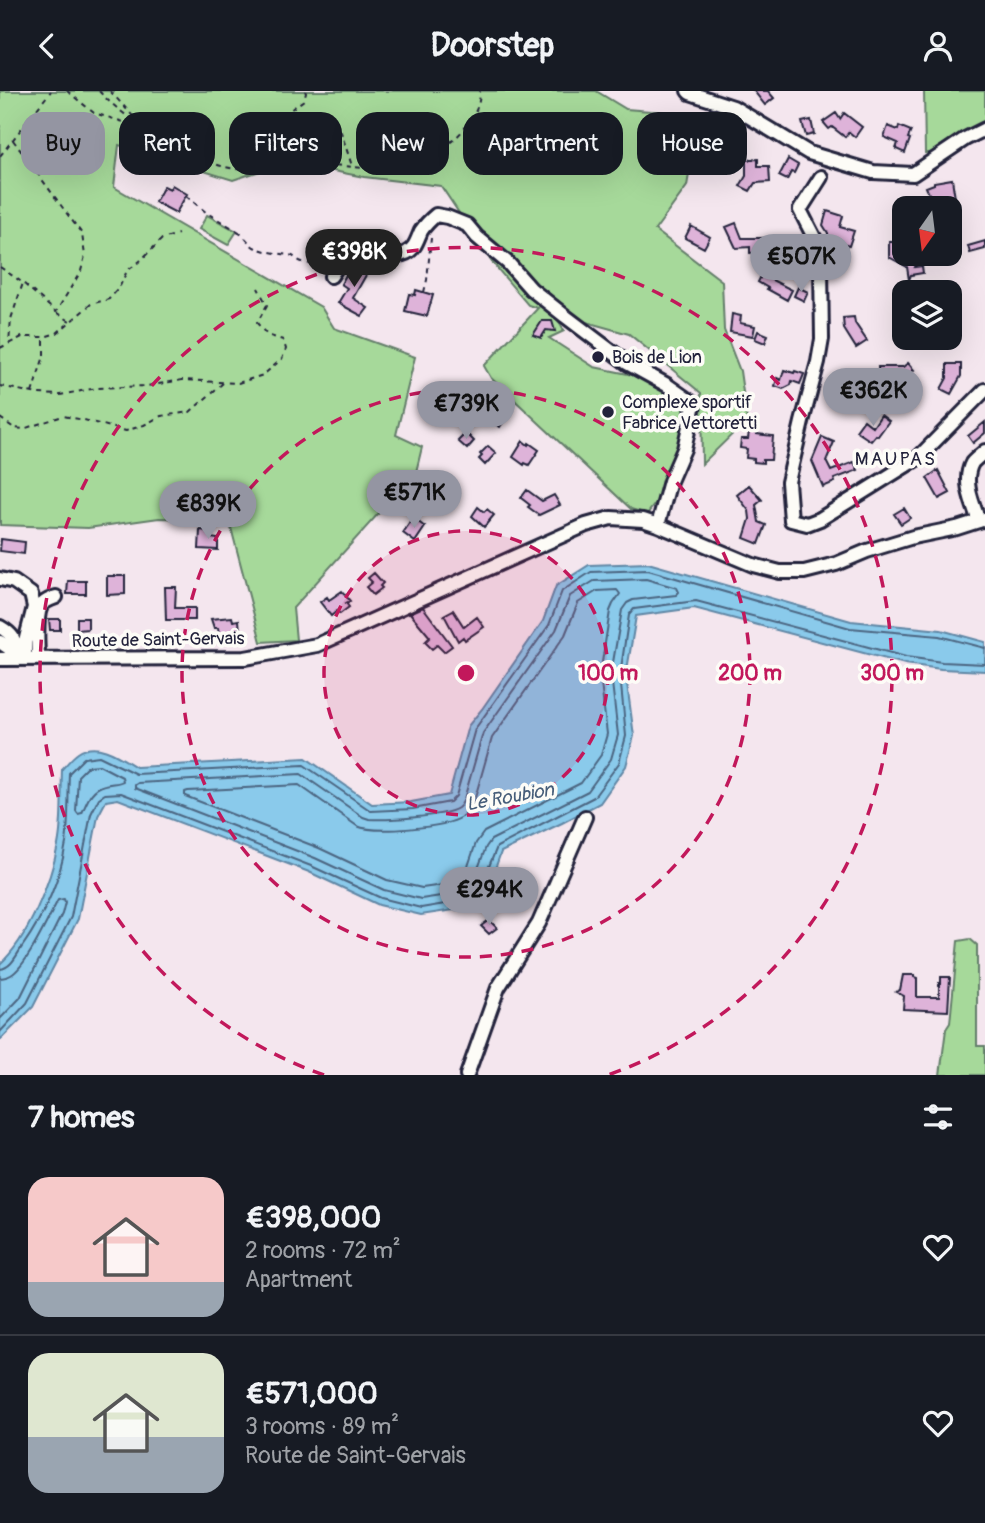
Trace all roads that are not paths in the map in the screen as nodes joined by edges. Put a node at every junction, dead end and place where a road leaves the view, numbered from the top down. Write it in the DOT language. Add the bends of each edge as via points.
graph roads {
  1 [pos="688,91"];
  2 [pos="985,129"];
  3 [pos="821,177"];
  4 [pos="331,276"];
  5 [pos="985,390"];
  6 [pos="985,451"];
  7 [pos="982,520"];
  8 [pos="658,525"];
  9 [pos="0,579"];
  10 [pos="56,597"];
  11 [pos="0,627"];
  12 [pos="0,642"];
  13 [pos="24,658"];
  14 [pos="0,659"];
  15 [pos="585,817"];
  16 [pos="467,1075"];
  1 -- 2 [label="street" via="733,107 809,153 873,172 913,174"];
  3 -- 5 [label="street" via="800,209 819,247 822,339 788,482 791,520 807,524 820,519 918,458"];
  4 -- 8 [label="street" via="346,252 354,249 408,253 436,215 467,225 565,316 627,363 694,404"];
  6 -- 7 [label="street" via="972,462 968,478 974,508"];
  7 -- 8 [label="street, Route de Saint-Gervais" via="804,572 753,565"];
  8 -- 13 [label="street, Route de Saint-Gervais" via="611,518 586,524 317,645 245,658"];
  9 -- 13 [label="street" via="31,593 34,607"];
  10 -- 13 [label="street" via="41,607"];
  11 -- 13 [label="street" via="13,636"];
  12 -- 13 [label="street"];
  13 -- 14 [label="street, Route de Saint-Gervais"];
  15 -- 16 [label="street" via="539,923 498,988"];
}
